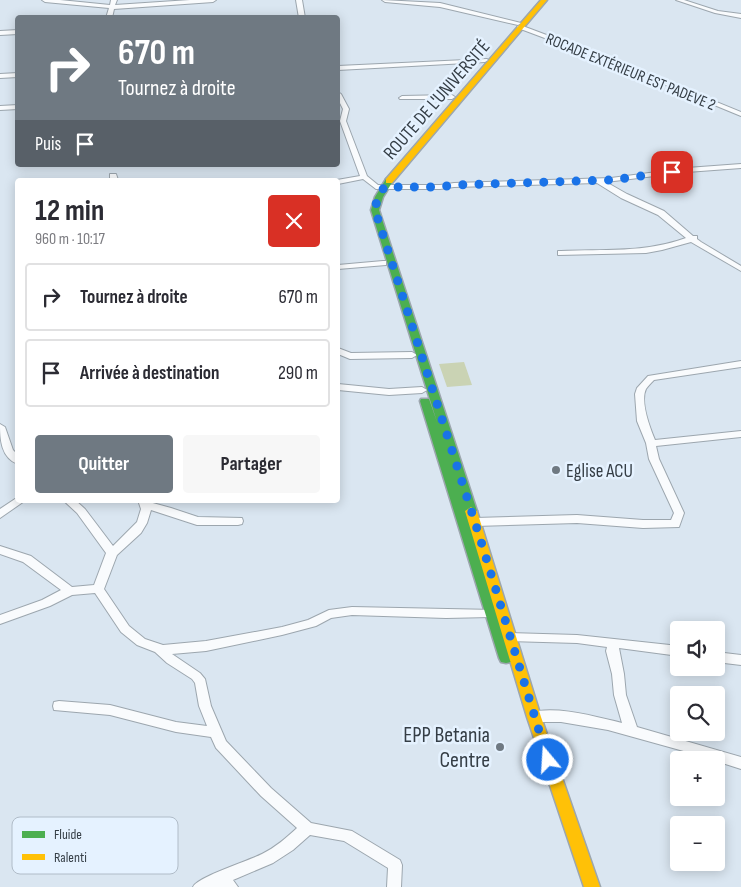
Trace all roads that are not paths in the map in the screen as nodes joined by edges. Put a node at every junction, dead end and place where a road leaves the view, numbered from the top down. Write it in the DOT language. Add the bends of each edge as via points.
graph roads {
  1 [pos="45,0"];
  2 [pos="114,0"];
  3 [pos="213,0"];
  4 [pos="299,0"];
  5 [pos="384,0"];
  6 [pos="536,0"];
  7 [pos="544,0"];
  8 [pos="680,0"];
  9 [pos="113,7"];
  10 [pos="109,15"];
  11 [pos="302,15"];
  12 [pos="741,16"];
  13 [pos="519,25"];
  14 [pos="15,32"];
  15 [pos="0,33"];
  16 [pos="485,60"];
  17 [pos="340,68"];
  18 [pos="15,75"];
  19 [pos="0,76"];
  20 [pos="452,97"];
  21 [pos="340,98"];
  22 [pos="402,98"];
  23 [pos="0,108"];
  24 [pos="15,108"];
  25 [pos="741,114"];
  26 [pos="340,121"];
  27 [pos="404,159"];
  28 [pos="741,166"];
  29 [pos="364,177"];
  30 [pos="599,181"];
  31 [pos="340,182"];
  32 [pos="380,187"];
  33 [pos="694,238"];
  34 [pos="561,252"];
  35 [pos="383,263"];
  36 [pos="340,267"];
  37 [pos="741,269"];
  38 [pos="340,352"];
  39 [pos="412,354"];
  40 [pos="741,364"];
  41 [pos="340,387"];
  42 [pos="422,390"];
  43 [pos="0,427"];
  44 [pos="741,434"];
  45 [pos="651,443"];
  46 [pos="15,459"];
  47 [pos="16,503"];
  48 [pos="72,503"];
  49 [pos="144,503"];
  50 [pos="0,514"];
  51 [pos="238,521"];
  52 [pos="475,522"];
  53 [pos="0,550"];
  54 [pos="112,553"];
  55 [pos="98,589"];
  56 [pos="70,591"];
  57 [pos="491,613"];
  58 [pos="0,620"];
  59 [pos="509,637"];
  60 [pos="614,643"];
  61 [pos="160,650"];
  62 [pos="670,650"];
  63 [pos="725,658"];
  64 [pos="741,660"];
  65 [pos="59,706"];
  66 [pos="534,717"];
  67 [pos="631,730"];
  68 [pos="217,732"];
  69 [pos="741,763"];
  70 [pos="307,828"];
  71 [pos="218,878"];
  72 [pos="200,887"];
  73 [pos="231,887"];
  74 [pos="394,887"];
  75 [pos="581,887"];
  76 [pos="592,887"];
  1 -- 9 [label="street"];
  2 -- 9 [label="street"];
  3 -- 9 [label="street"];
  4 -- 11 [label="street"];
  5 -- 13 [label="street, ROCADE EXTÉRIEUR EST PADEVE 2" via="440,5"];
  6 -- 13 [label="main road, ROUTE DE L'UNIVERSITÉ"];
  7 -- 13 [label="main road, ROUTE DE L'UNIVERSITÉ"];
  8 -- 12 [label="street"];
  9 -- 10 [label="street"];
  13 -- 16 [label="main road, ROUTE DE L'UNIVERSITÉ"];
  13 -- 25 [label="street, ROCADE EXTÉRIEUR EST PADEVE 2"];
  13 -- 27 [label="main road, ROUTE DE L'UNIVERSITÉ"];
  14 -- 15 [label="street"];
  16 -- 17 [label="street"];
  16 -- 20 [label="main road, ROUTE DE L'UNIVERSITÉ"];
  18 -- 19 [label="street"];
  20 -- 22 [label="street"];
  20 -- 27 [label="main road, ROUTE DE L'UNIVERSITÉ"];
  21 -- 26 [label="street" via="346,109"];
  23 -- 24 [label="street"];
  26 -- 29 [label="street"];
  27 -- 32 [label="main road, ROUTE DE L'UNIVERSITÉ"];
  28 -- 30 [label="street"];
  29 -- 31 [label="street"];
  29 -- 32 [label="street"];
  30 -- 32 [label="street"];
  30 -- 33 [label="street" via="661,213"];
  32 -- 35 [label="main road, ROUTE DE L'UNIVERSITÉ" via="370,197 367,210"];
  32 -- 52 [label="main road, ROUTE DE L'UNIVERSITÉ" via="375,210"];
  33 -- 34 [label="street" via="683,243 610,253"];
  33 -- 37 [label="street" via="698,244"];
  35 -- 36 [label="street"];
  35 -- 39 [label="main road, ROUTE DE L'UNIVERSITÉ"];
  38 -- 39 [label="street" via="350,356"];
  39 -- 42 [label="main road, ROUTE DE L'UNIVERSITÉ"];
  40 -- 45 [label="street" via="652,378 640,394 642,421"];
  41 -- 42 [label="street" via="389,392"];
  42 -- 57 [label="main road, ROUTE DE L'UNIVERSITÉ"];
  43 -- 46 [label="street" via="6,438 5,446"];
  44 -- 45 [label="street"];
  45 -- 52 [label="street" via="654,459 679,513 675,524 577,519"];
  47 -- 50 [label="street"];
  48 -- 54 [label="street"];
  49 -- 51 [label="street" via="197,521"];
  49 -- 54 [label="street" via="143,521 137,532"];
  52 -- 59 [label="main road, ROUTE DE L'UNIVERSITÉ"];
  53 -- 56 [label="street" via="27,559"];
  54 -- 55 [label="street"];
  55 -- 56 [label="street"];
  55 -- 61 [label="street" via="125,628 141,642"];
  56 -- 58 [label="street"];
  57 -- 61 [label="street" via="352,611 329,614 312,623 282,631 206,646"];
  57 -- 75 [label="main road, ROUTE DE L'UNIVERSITÉ"];
  59 -- 60 [label="street"];
  59 -- 66 [label="main road, ROUTE DE L'UNIVERSITÉ"];
  60 -- 62 [label="street"];
  60 -- 67 [label="street" via="612,651 620,696"];
  61 -- 68 [label="street" via="201,682 205,706"];
  63 -- 64 [label="street"];
  65 -- 68 [label="street" via="109,710 202,732"];
  66 -- 67 [label="street" via="566,717"];
  66 -- 76 [label="main road, ROUTE DE L'UNIVERSITÉ"];
  67 -- 69 [label="street"];
  68 -- 70 [label="street" via="221,744 266,792"];
  70 -- 71 [label="street" via="288,846 268,858"];
  70 -- 74 [label="street" via="347,835 395,865"];
  71 -- 72 [label="street"];
  71 -- 73 [label="street"];
}
